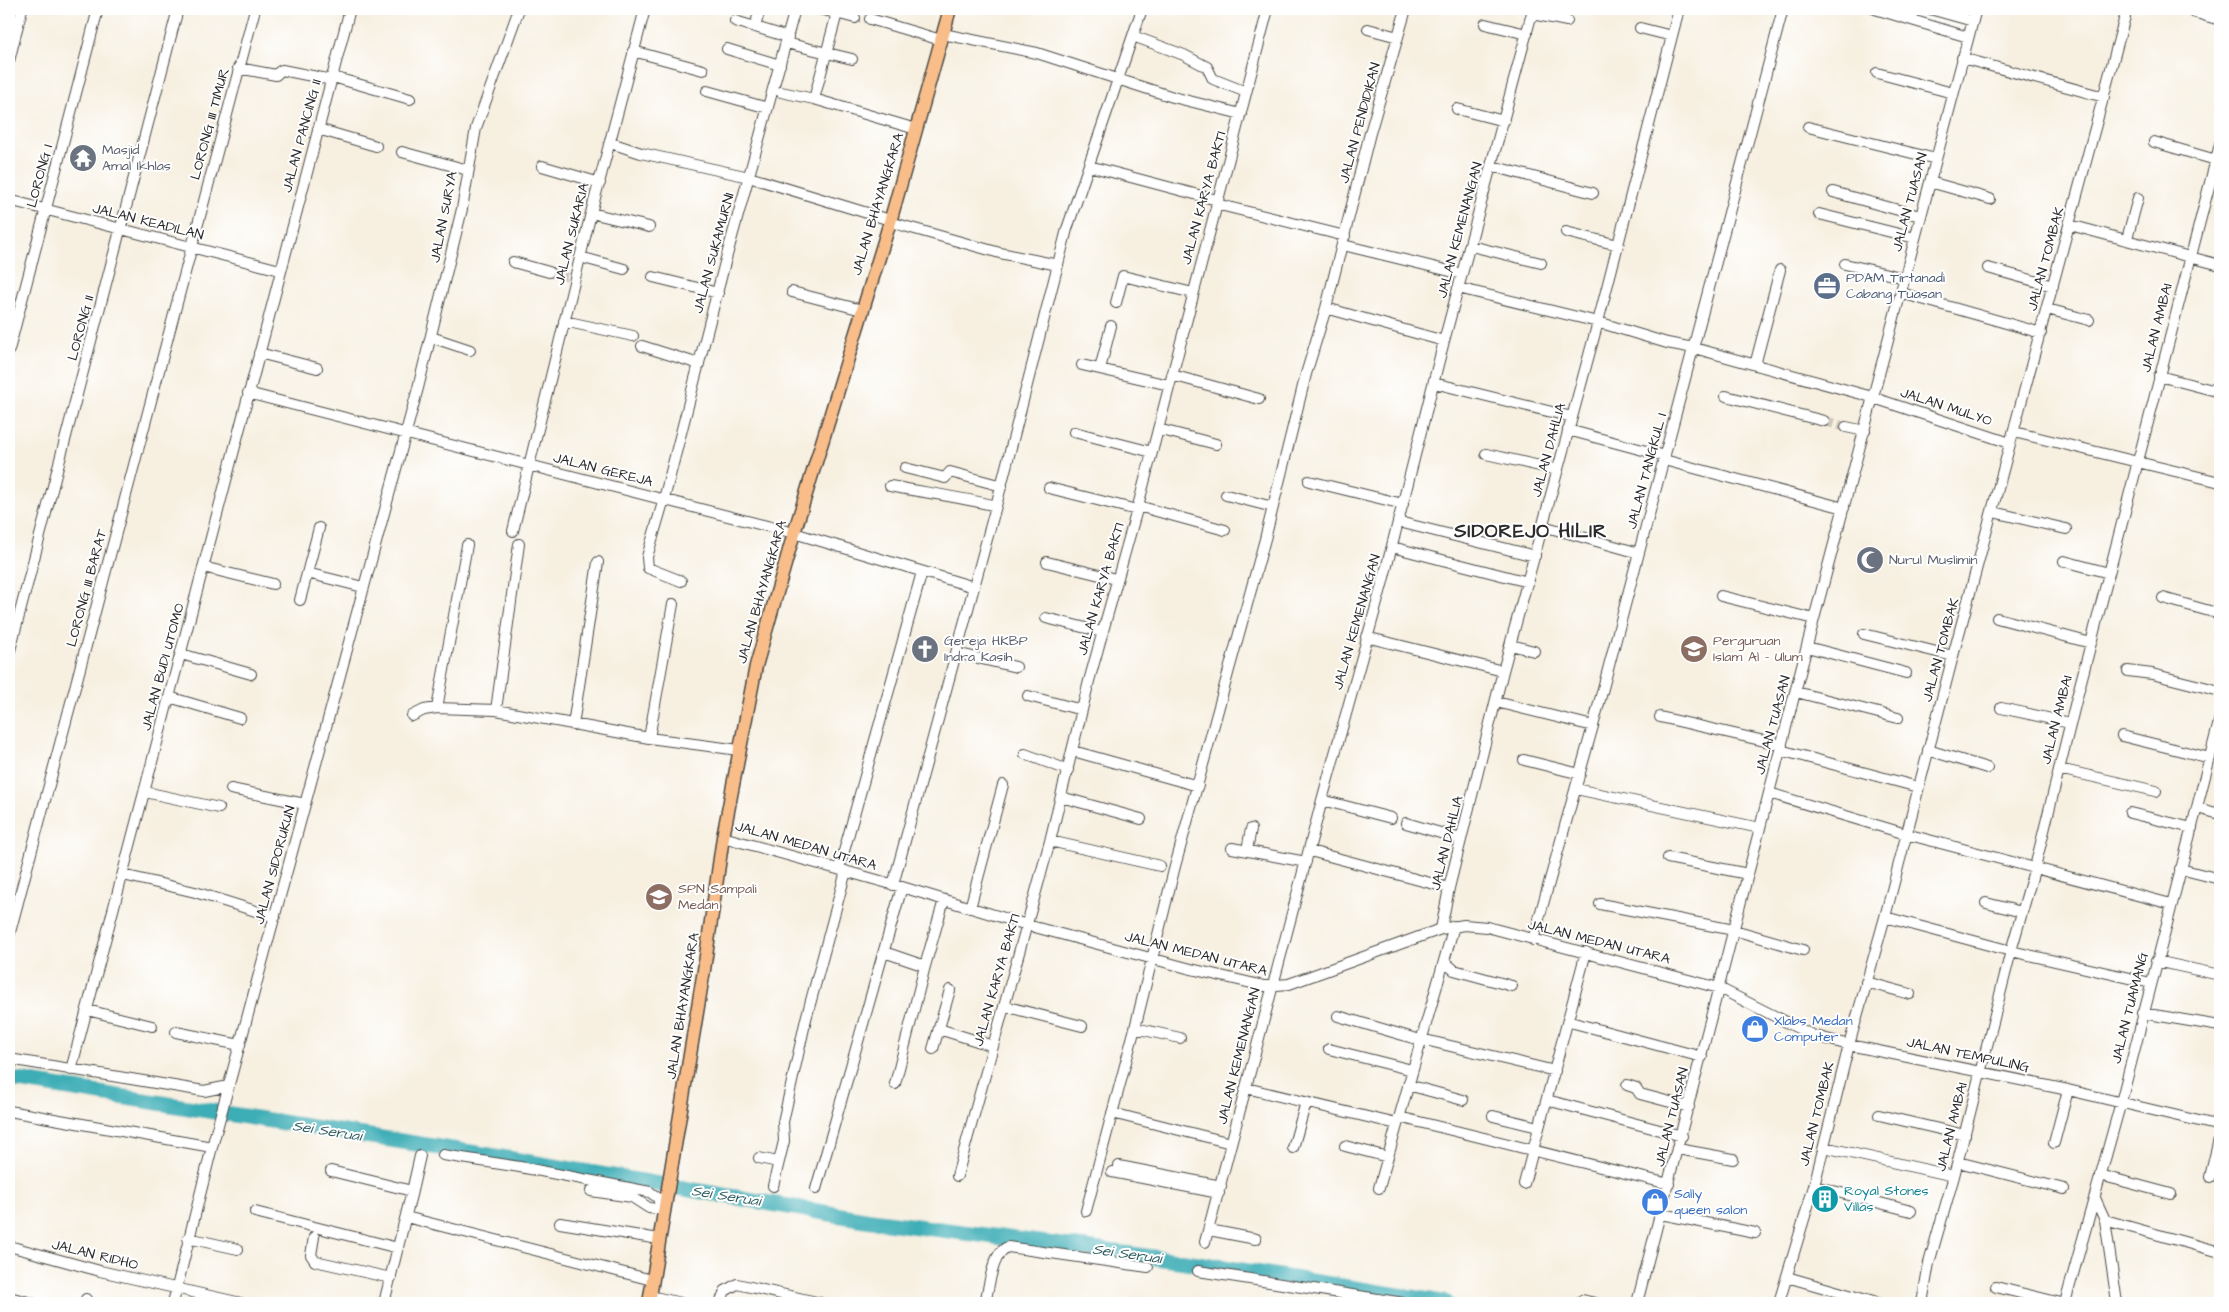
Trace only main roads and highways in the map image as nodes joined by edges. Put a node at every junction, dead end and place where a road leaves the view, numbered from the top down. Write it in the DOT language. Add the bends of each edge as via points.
graph roads {
  1 [pos="950,9"];
  2 [pos="649,1299"];
  1 -- 2 [label="main road, JALAN BHAYANGKARA" via="890,221 763,637 723,837"];
}
